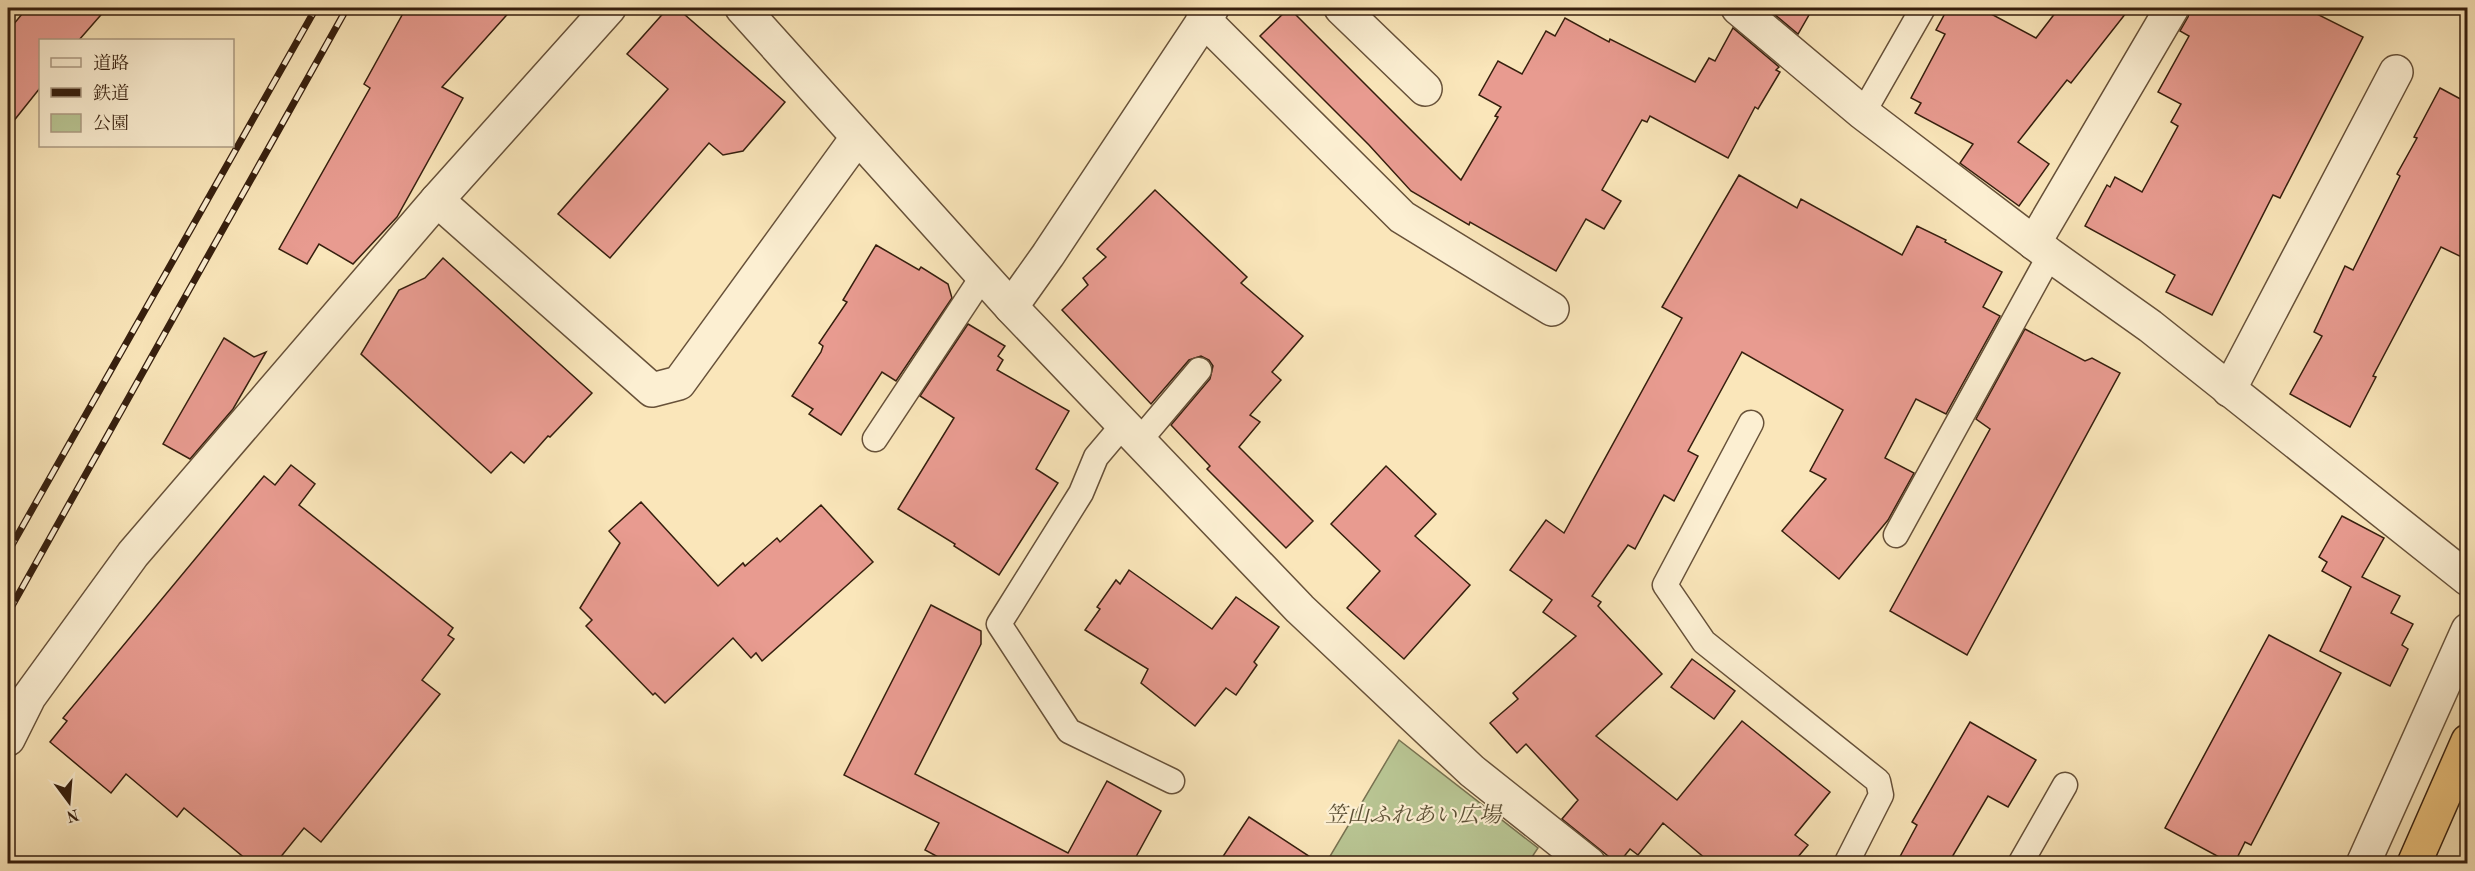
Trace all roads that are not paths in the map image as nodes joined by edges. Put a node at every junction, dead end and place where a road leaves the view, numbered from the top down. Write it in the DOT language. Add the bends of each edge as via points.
graph roads {
  1 [pos="609,8"];
  2 [pos="742,8"];
  3 [pos="1341,8"];
  4 [pos="1738,8"];
  5 [pos="1923,8"];
  6 [pos="2172,8"];
  7 [pos="1208,13"];
  8 [pos="2396,72"];
  9 [pos="1425,89"];
  10 [pos="1863,113"];
  11 [pos="857,138"];
  12 [pos="437,200"];
  13 [pos="2042,249"];
  14 [pos="983,276"];
  15 [pos="1011,308"];
  16 [pos="1552,309"];
  17 [pos="1199,370"];
  18 [pos="2229,390"];
  19 [pos="1751,423"];
  20 [pos="1131,433"];
  21 [pos="875,439"];
  22 [pos="1896,535"];
  23 [pos="2468,579"];
  24 [pos="2468,630"];
  25 [pos="8,739"];
  26 [pos="2468,741"];
  27 [pos="1172,781"];
  28 [pos="2065,784"];
  29 [pos="1589,864"];
  30 [pos="1846,864"];
  31 [pos="2020,864"];
  32 [pos="2363,864"];
  33 [pos="2414,864"];
  1 -- 12 [label="street"];
  2 -- 11 [label="street"];
  3 -- 9 [label="street"];
  4 -- 10 [label="street"];
  5 -- 10 [label="lane"];
  6 -- 13 [label="street"];
  7 -- 15 [label="street"];
  7 -- 16 [label="street" via="1402,216"];
  8 -- 18 [label="street"];
  10 -- 13 [label="street"];
  11 -- 12 [label="street" via="679,383 652,390"];
  11 -- 14 [label="street"];
  12 -- 25 [label="street" via="133,554 29,698"];
  13 -- 18 [label="street" via="2150,326"];
  13 -- 22 [label="lane"];
  14 -- 15 [label="street"];
  14 -- 21 [label="lane"];
  15 -- 20 [label="street"];
  17 -- 20 [label="lane"];
  18 -- 23 [label="street"];
  19 -- 30 [label="lane" via="1665,585 1704,642 1878,781 1881,795"];
  20 -- 27 [label="lane" via="1096,457 1081,493 999,624 1069,731"];
  20 -- 29 [label="street" via="1300,609 1472,771"];
  24 -- 32 [label="street"];
  26 -- 33 [label="highway"];
  28 -- 31 [label="lane"];
}
